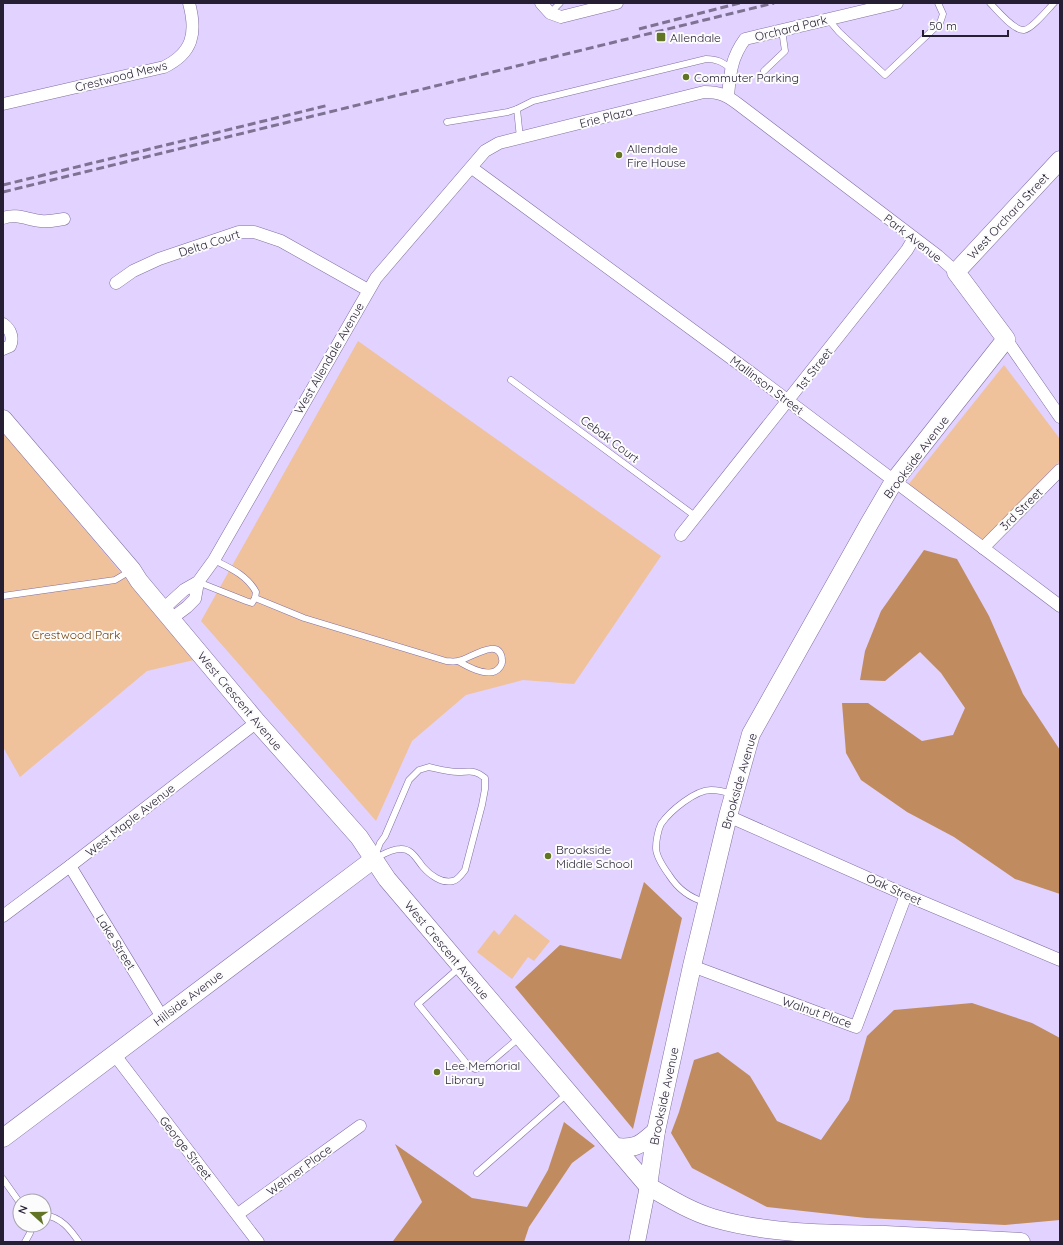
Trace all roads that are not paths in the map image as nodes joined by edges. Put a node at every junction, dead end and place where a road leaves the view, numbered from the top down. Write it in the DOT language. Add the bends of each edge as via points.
graph roads {
  1 [pos="189,3"];
  2 [pos="541,3"];
  3 [pos="560,3"];
  4 [pos="617,3"];
  5 [pos="897,3"];
  6 [pos="938,3"];
  7 [pos="990,3"];
  8 [pos="1054,3"];
  9 [pos="550,13"];
  10 [pos="828,19"];
  11 [pos="782,30"];
  12 [pos="731,69"];
  13 [pos="764,72"];
  14 [pos="728,96"];
  15 [pos="3,104"];
  16 [pos="517,109"];
  17 [pos="447,122"];
  18 [pos="520,138"];
  19 [pos="485,151"];
  20 [pos="1060,160"];
  21 [pos="472,168"];
  22 [pos="3,218"];
  23 [pos="64,219"];
  24 [pos="914,238"];
  25 [pos="956,272"];
  26 [pos="116,284"];
  27 [pos="368,290"];
  28 [pos="3,324"];
  29 [pos="1006,339"];
  30 [pos="3,349"];
  31 [pos="511,380"];
  32 [pos="788,401"];
  33 [pos="1060,417"];
  34 [pos="3,419"];
  35 [pos="1060,470"];
  36 [pos="894,481"];
  37 [pos="695,516"];
  38 [pos="680,535"];
  39 [pos="983,548"];
  40 [pos="214,560"];
  41 [pos="132,570"];
  42 [pos="198,582"];
  43 [pos="3,596"];
  44 [pos="256,598"];
  45 [pos="1060,606"];
  46 [pos="167,614"];
  47 [pos="458,662"];
  48 [pos="257,722"];
  49 [pos="734,794"];
  50 [pos="728,816"];
  51 [pos="374,859"];
  52 [pos="70,866"];
  53 [pos="906,895"];
  54 [pos="707,903"];
  55 [pos="3,916"];
  56 [pos="1060,960"];
  57 [pos="461,966"];
  58 [pos="692,966"];
  59 [pos="162,1017"];
  60 [pos="521,1037"];
  61 [pos="114,1054"];
  62 [pos="568,1093"];
  63 [pos="360,1126"];
  64 [pos="656,1131"];
  65 [pos="3,1138"];
  66 [pos="615,1147"];
  67 [pos="477,1173"];
  68 [pos="3,1179"];
  69 [pos="648,1186"];
  70 [pos="13,1193"];
  71 [pos="238,1214"];
  72 [pos="52,1216"];
  73 [pos="30,1233"];
  74 [pos="25,1242"];
  75 [pos="79,1242"];
  76 [pos="258,1242"];
  77 [pos="637,1242"];
  78 [pos="1021,1242"];
  1 -- 15 [label="street, Crestwood Mews" via="194,24 193,35 182,55 174,62 164,67"];
  2 -- 9 [label="street"];
  3 -- 9 [label="lane"];
  4 -- 9 [label="street" via="567,16"];
  5 -- 10 [label="street, Orchard Park"];
  6 -- 10 [label="lane" via="943,14 940,23 885,75"];
  7 -- 8 [label="lane" via="1012,25 1024,30"];
  10 -- 11 [label="street, Orchard Park"];
  11 -- 12 [label="street, Orchard Park" via="745,39 736,52"];
  11 -- 13 [label="lane" via="785,51"];
  12 -- 14 [label="street, Orchard Park"];
  12 -- 16 [label="lane" via="714,59 706,59 533,101"];
  14 -- 18 [label="street, Erie Plaza" via="704,92"];
  14 -- 24 [label="street, Park Avenue"];
  16 -- 17 [label="lane"];
  16 -- 18 [label="lane"];
  18 -- 19 [label="street, Erie Plaza" via="498,143"];
  19 -- 21 [label="street, West Allendale Avenue"];
  20 -- 25 [label="main road, West Orchard Street"];
  21 -- 27 [label="street, West Allendale Avenue" via="383,268"];
  21 -- 32 [label="street, Mallinson Street"];
  22 -- 23 [label="street" via="17,216 42,222"];
  24 -- 25 [label="street, Park Avenue"];
  24 -- 32 [label="street, 1st Street"];
  25 -- 29 [label="main road, Park Avenue"];
  26 -- 27 [label="street, Delta Court" via="133,271 159,259 239,232 254,232 281,241"];
  27 -- 40 [label="street, West Allendale Avenue"];
  28 -- 30 [label="street" via="12,337 10,346"];
  29 -- 33 [label="street, Park Avenue"];
  29 -- 36 [label="main road, Brookside Avenue"];
  31 -- 37 [label="lane, Cebak Court"];
  32 -- 36 [label="street, Mallinson Street"];
  32 -- 37 [label="street, 1st Street"];
  34 -- 41 [label="main road, West Crescent Avenue"];
  35 -- 39 [label="street, 3rd Street"];
  36 -- 39 [label="street, Mallinson Street"];
  36 -- 49 [label="main road, Brookside Avenue" via="751,734"];
  37 -- 38 [label="street, 1st Street"];
  39 -- 45 [label="street, Mallinson Street"];
  40 -- 42 [label="street, West Allendale Avenue"];
  40 -- 44 [label="lane" via="248,581 256,592"];
  41 -- 43 [label="lane" via="116,580"];
  41 -- 46 [label="main road, West Crescent Avenue"];
  42 -- 44 [label="lane" via="252,603"];
  42 -- 46 [label="street, West Allendale Avenue" via="195,599 187,607"];
  44 -- 47 [label="lane" via="304,618 446,661"];
  46 -- 48 [label="main road, West Crescent Avenue"];
  47 -- 47 [label="lane" via="489,649 496,649 502,654 503,662 500,668 487,673"];
  48 -- 51 [label="main road, West Crescent Avenue" via="359,837"];
  48 -- 52 [label="street, West Maple Avenue"];
  49 -- 50 [label="main road, Brookside Avenue"];
  49 -- 54 [label="lane" via="711,790 691,797 661,824 657,837 656,850 675,884 696,900"];
  50 -- 53 [label="street, Oak Street"];
  50 -- 54 [label="main road, Brookside Avenue"];
  51 -- 51 [label="lane" via="400,848 408,850 434,877 444,881 454,881 460,877 465,870 482,805 485,778 470,770 458,772 429,767 419,770 409,780"];
  51 -- 57 [label="main road, West Crescent Avenue" via="387,879"];
  51 -- 59 [label="main road, Hillside Avenue"];
  52 -- 55 [label="street, West Maple Avenue"];
  52 -- 59 [label="street, Lake Street"];
  53 -- 56 [label="street, Oak Street"];
  53 -- 58 [label="street, Walnut Place" via="856,1026"];
  54 -- 58 [label="main road, Brookside Avenue"];
  57 -- 60 [label="main road, West Crescent Avenue"];
  57 -- 60 [label="lane" via="418,1004 467,1064 475,1069 486,1066"];
  58 -- 64 [label="main road, Brookside Avenue"];
  59 -- 61 [label="main road, Hillside Avenue"];
  60 -- 62 [label="main road, West Crescent Avenue"];
  61 -- 65 [label="main road, Hillside Avenue"];
  61 -- 71 [label="street, George Street"];
  62 -- 66 [label="main road, West Crescent Avenue"];
  62 -- 67 [label="lane"];
  63 -- 71 [label="street, Wehner Place"];
  64 -- 66 [label="main road" via="640,1145"];
  64 -- 69 [label="main road, Brookside Avenue"];
  66 -- 69 [label="main road, West Crescent Avenue"];
  68 -- 70 [label="lane"];
  69 -- 77 [label="street, Brookside Avenue"];
  69 -- 78 [label="main road, West Crescent Avenue" via="691,1211 765,1229"];
  71 -- 76 [label="street, George Street"];
  72 -- 75 [label="lane" via="63,1222"];
  73 -- 74 [label="lane"];
}
